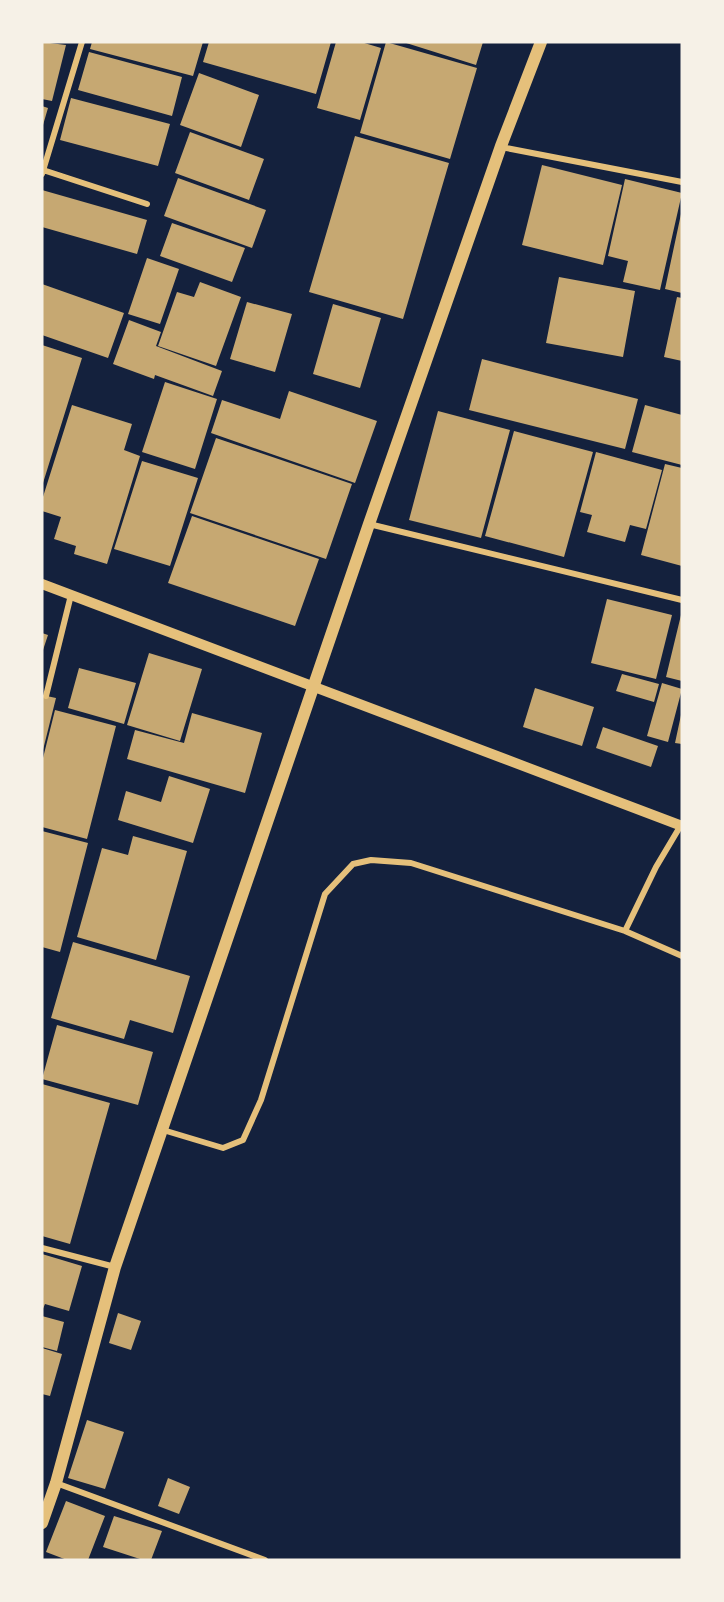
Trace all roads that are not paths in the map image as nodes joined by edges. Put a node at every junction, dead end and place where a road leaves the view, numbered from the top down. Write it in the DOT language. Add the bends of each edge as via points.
graph roads {
  1 [pos="82,42"];
  2 [pos="541,42"];
  3 [pos="501,146"];
  4 [pos="43,172"];
  5 [pos="682,182"];
  6 [pos="147,204"];
  7 [pos="369,524"];
  8 [pos="42,584"];
  9 [pos="71,595"];
  10 [pos="682,600"];
  11 [pos="315,687"];
  12 [pos="46,696"];
  13 [pos="681,825"];
  14 [pos="625,931"];
  15 [pos="682,956"];
  16 [pos="163,1130"];
  17 [pos="42,1248"];
  18 [pos="115,1267"];
  19 [pos="56,1483"];
  20 [pos="42,1523"];
  21 [pos="265,1560"];
  1 -- 4 [label="street"];
  2 -- 3 [label="main road"];
  3 -- 5 [label="street"];
  3 -- 7 [label="main road"];
  4 -- 6 [label="street"];
  7 -- 10 [label="street"];
  7 -- 11 [label="main road"];
  8 -- 9 [label="street"];
  9 -- 11 [label="street"];
  9 -- 12 [label="street"];
  11 -- 13 [label="street"];
  11 -- 16 [label="main road"];
  13 -- 14 [label="street"];
  14 -- 15 [label="street"];
  14 -- 16 [label="street" via="411,863 371,860 353,864 325,894 261,1100 243,1140 223,1148"];
  16 -- 18 [label="main road"];
  17 -- 18 [label="street"];
  18 -- 19 [label="main road"];
  19 -- 20 [label="main road"];
  19 -- 21 [label="street"];
}
